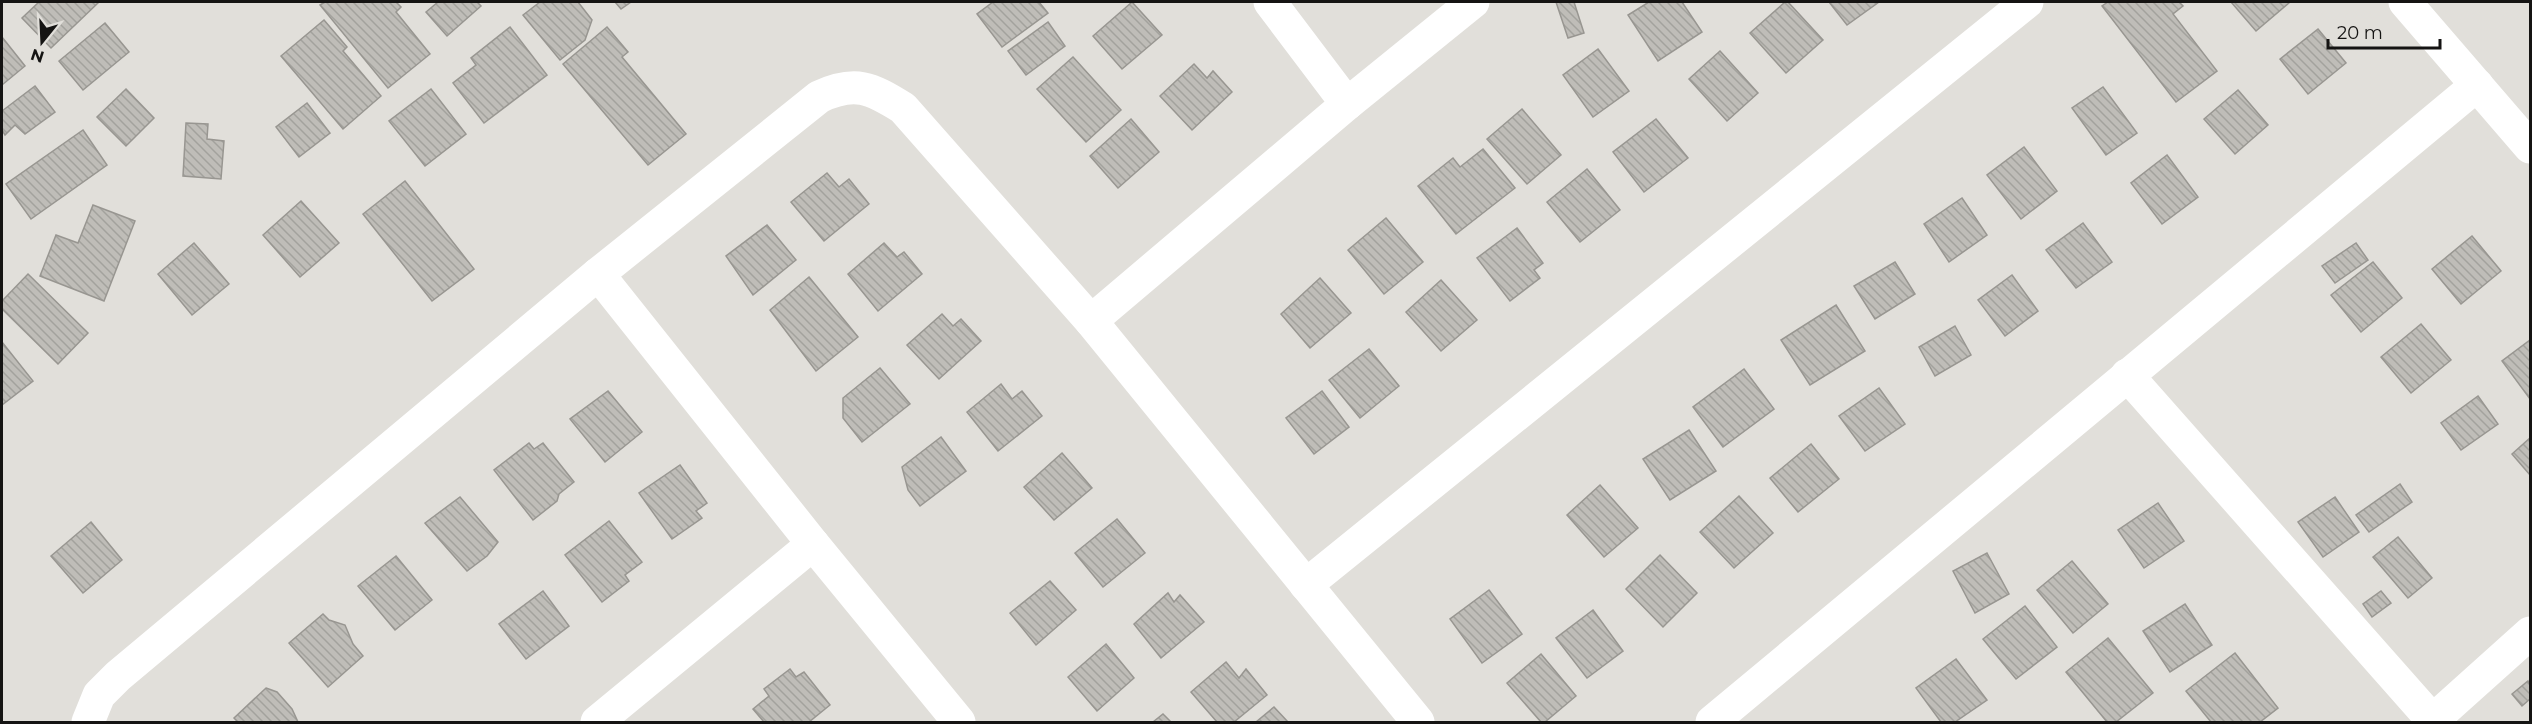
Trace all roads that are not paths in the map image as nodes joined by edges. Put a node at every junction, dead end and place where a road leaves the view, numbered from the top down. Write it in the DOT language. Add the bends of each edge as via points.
graph roads {
  1 [pos="1270,2"];
  2 [pos="1473,2"];
  3 [pos="2028,2"];
  4 [pos="2405,2"];
  5 [pos="2477,85"];
  6 [pos="1347,104"];
  7 [pos="2530,147"];
  8 [pos="598,274"];
  9 [pos="1091,321"];
  10 [pos="2127,375"];
  11 [pos="813,544"];
  12 [pos="1306,585"];
  13 [pos="2530,633"];
  14 [pos="2433,722"];
  15 [pos="88,723"];
  16 [pos="597,723"];
  17 [pos="959,723"];
  18 [pos="1418,723"];
  19 [pos="1712,723"];
  1 -- 6 [label="street"];
  2 -- 6 [label="street"];
  3 -- 12 [label="street"];
  4 -- 5 [label="street"];
  5 -- 7 [label="street"];
  5 -- 10 [label="street"];
  6 -- 9 [label="street"];
  8 -- 9 [label="street" via="819,97 839,88 860,87 903,108"];
  8 -- 11 [label="street"];
  8 -- 15 [label="street" via="118,676 99,695"];
  9 -- 12 [label="street"];
  10 -- 14 [label="street"];
  10 -- 19 [label="street"];
  11 -- 16 [label="street"];
  11 -- 17 [label="street"];
  12 -- 18 [label="street"];
  13 -- 14 [label="street"];
}
